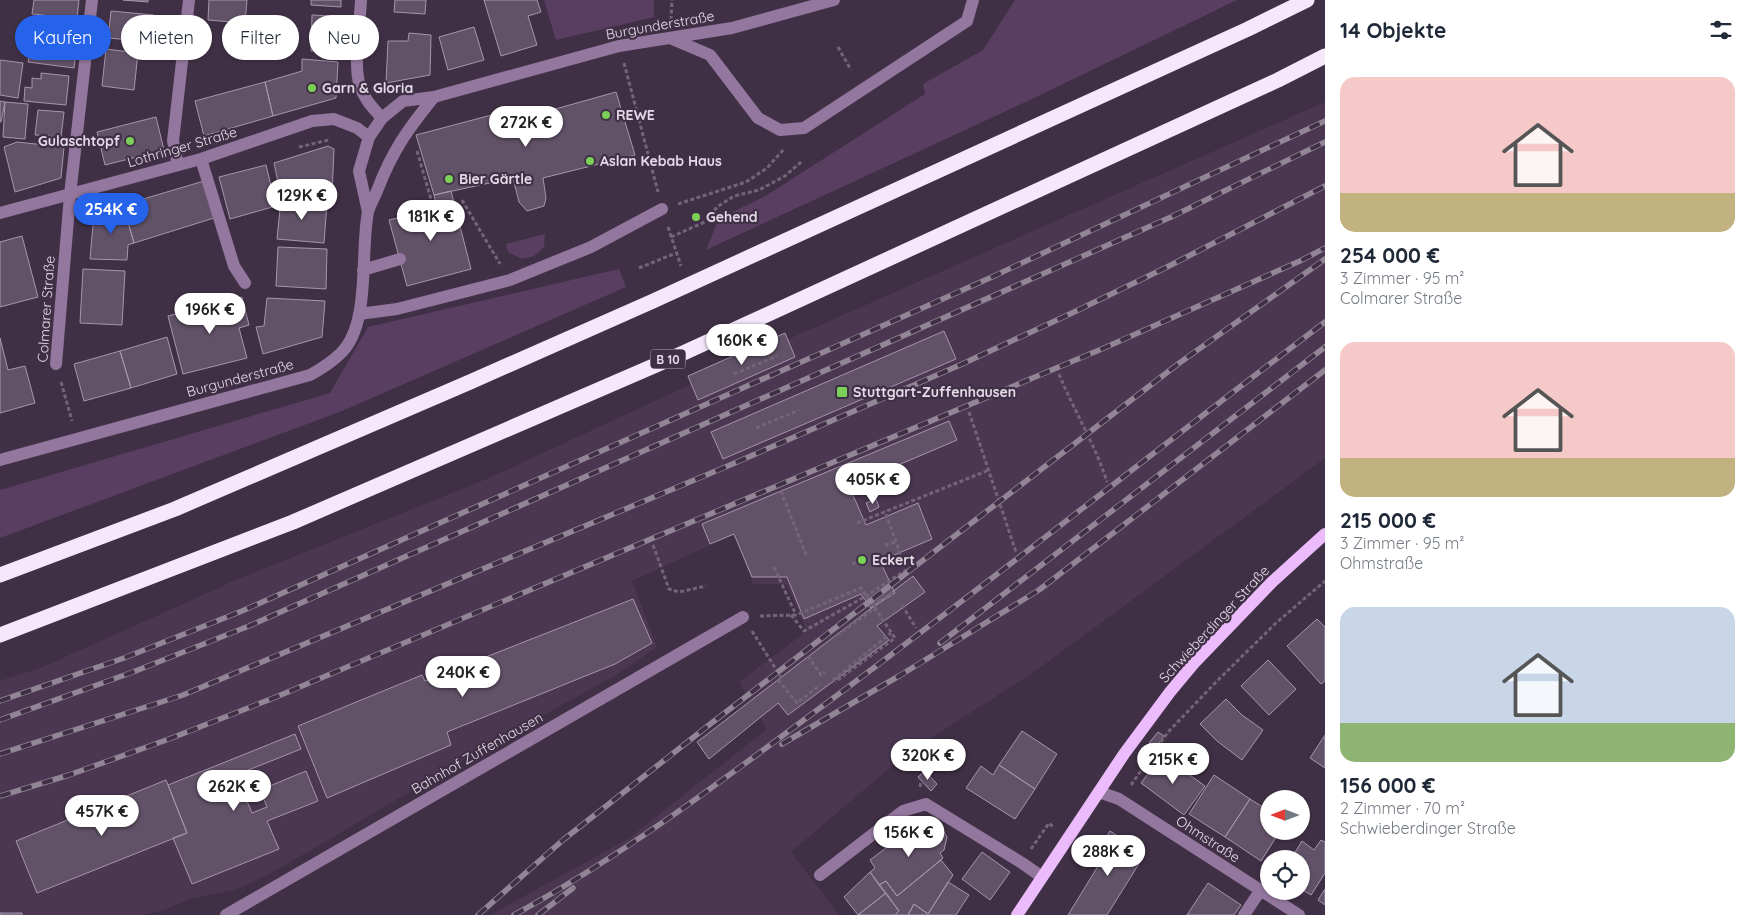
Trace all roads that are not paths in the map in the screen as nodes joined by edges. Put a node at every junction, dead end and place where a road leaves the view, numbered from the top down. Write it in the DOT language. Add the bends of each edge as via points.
graph roads {
  1 [pos="92,0"];
  2 [pos="189,0"];
  3 [pos="361,0"];
  4 [pos="834,0"];
  5 [pos="973,0"];
  6 [pos="1308,0"];
  7 [pos="670,38"];
  8 [pos="1325,56"];
  9 [pos="434,97"];
  10 [pos="382,118"];
  11 [pos="369,137"];
  12 [pos="201,159"];
  13 [pos="178,165"];
  14 [pos="70,195"];
  15 [pos="662,209"];
  16 [pos="0,212"];
  17 [pos="368,212"];
  18 [pos="400,259"];
  19 [pos="363,270"];
  20 [pos="245,283"];
  21 [pos="359,314"];
  22 [pos="56,364"];
  23 [pos="0,460"];
  24 [pos="1325,534"];
  25 [pos="0,575"];
  26 [pos="743,617"];
  27 [pos="0,635"];
  28 [pos="1099,792"];
  29 [pos="820,875"];
  30 [pos="1042,877"];
  31 [pos="1260,891"];
  32 [pos="1275,900"];
  33 [pos="226,915"];
  34 [pos="1017,915"];
  35 [pos="1244,915"];
  36 [pos="1299,915"];
  1 -- 14 [label="street, Colmarer Straße"];
  2 -- 13 [label="street" via="173,141"];
  3 -- 10 [label="street" via="359,85 369,104"];
  4 -- 7 [label="street, Burgunderstraße" via="732,28"];
  5 -- 7 [label="street" via="967,21 804,128 780,130 758,118 710,55"];
  6 -- 25 [label="highway" via="652,302 175,509"];
  7 -- 9 [label="street, Burgunderstraße" via="619,46"];
  8 -- 27 [label="highway, B 10" via="652,366 293,522"];
  9 -- 10 [label="street, Burgunderstraße" via="403,101"];
  9 -- 17 [label="street, Burgunderstraße" via="395,149"];
  10 -- 11 [label="street, Burgunderstraße"];
  11 -- 12 [label="street, Lothringer Straße" via="334,119 312,121"];
  11 -- 17 [label="street, Burgunderstraße" via="359,171"];
  12 -- 13 [label="street, Lothringer Straße"];
  12 -- 20 [label="street" via="234,266"];
  13 -- 14 [label="street, Lothringer Straße"];
  14 -- 16 [label="street, Lothringer Straße"];
  14 -- 22 [label="street, Colmarer Straße"];
  15 -- 21 [label="street" via="591,247 510,280 397,309"];
  17 -- 19 [label="street, Burgunderstraße"];
  18 -- 19 [label="street"];
  19 -- 21 [label="street, Burgunderstraße"];
  21 -- 23 [label="street, Burgunderstraße" via="343,352 310,375"];
  24 -- 28 [label="main road, Schwieberdinger Straße" via="1272,582 1195,662"];
  26 -- 33 [label="street, Bahnhof Zuffenhausen"];
  28 -- 30 [label="main road, Schwieberdinger Straße"];
  28 -- 31 [label="street, Ohmstraße" via="1119,800"];
  29 -- 30 [label="street" via="903,811 926,804"];
  30 -- 34 [label="main road, Schwieberdinger Straße"];
  31 -- 35 [label="street"];
  32 -- 36 [label="street, Ohmstraße"];
}
